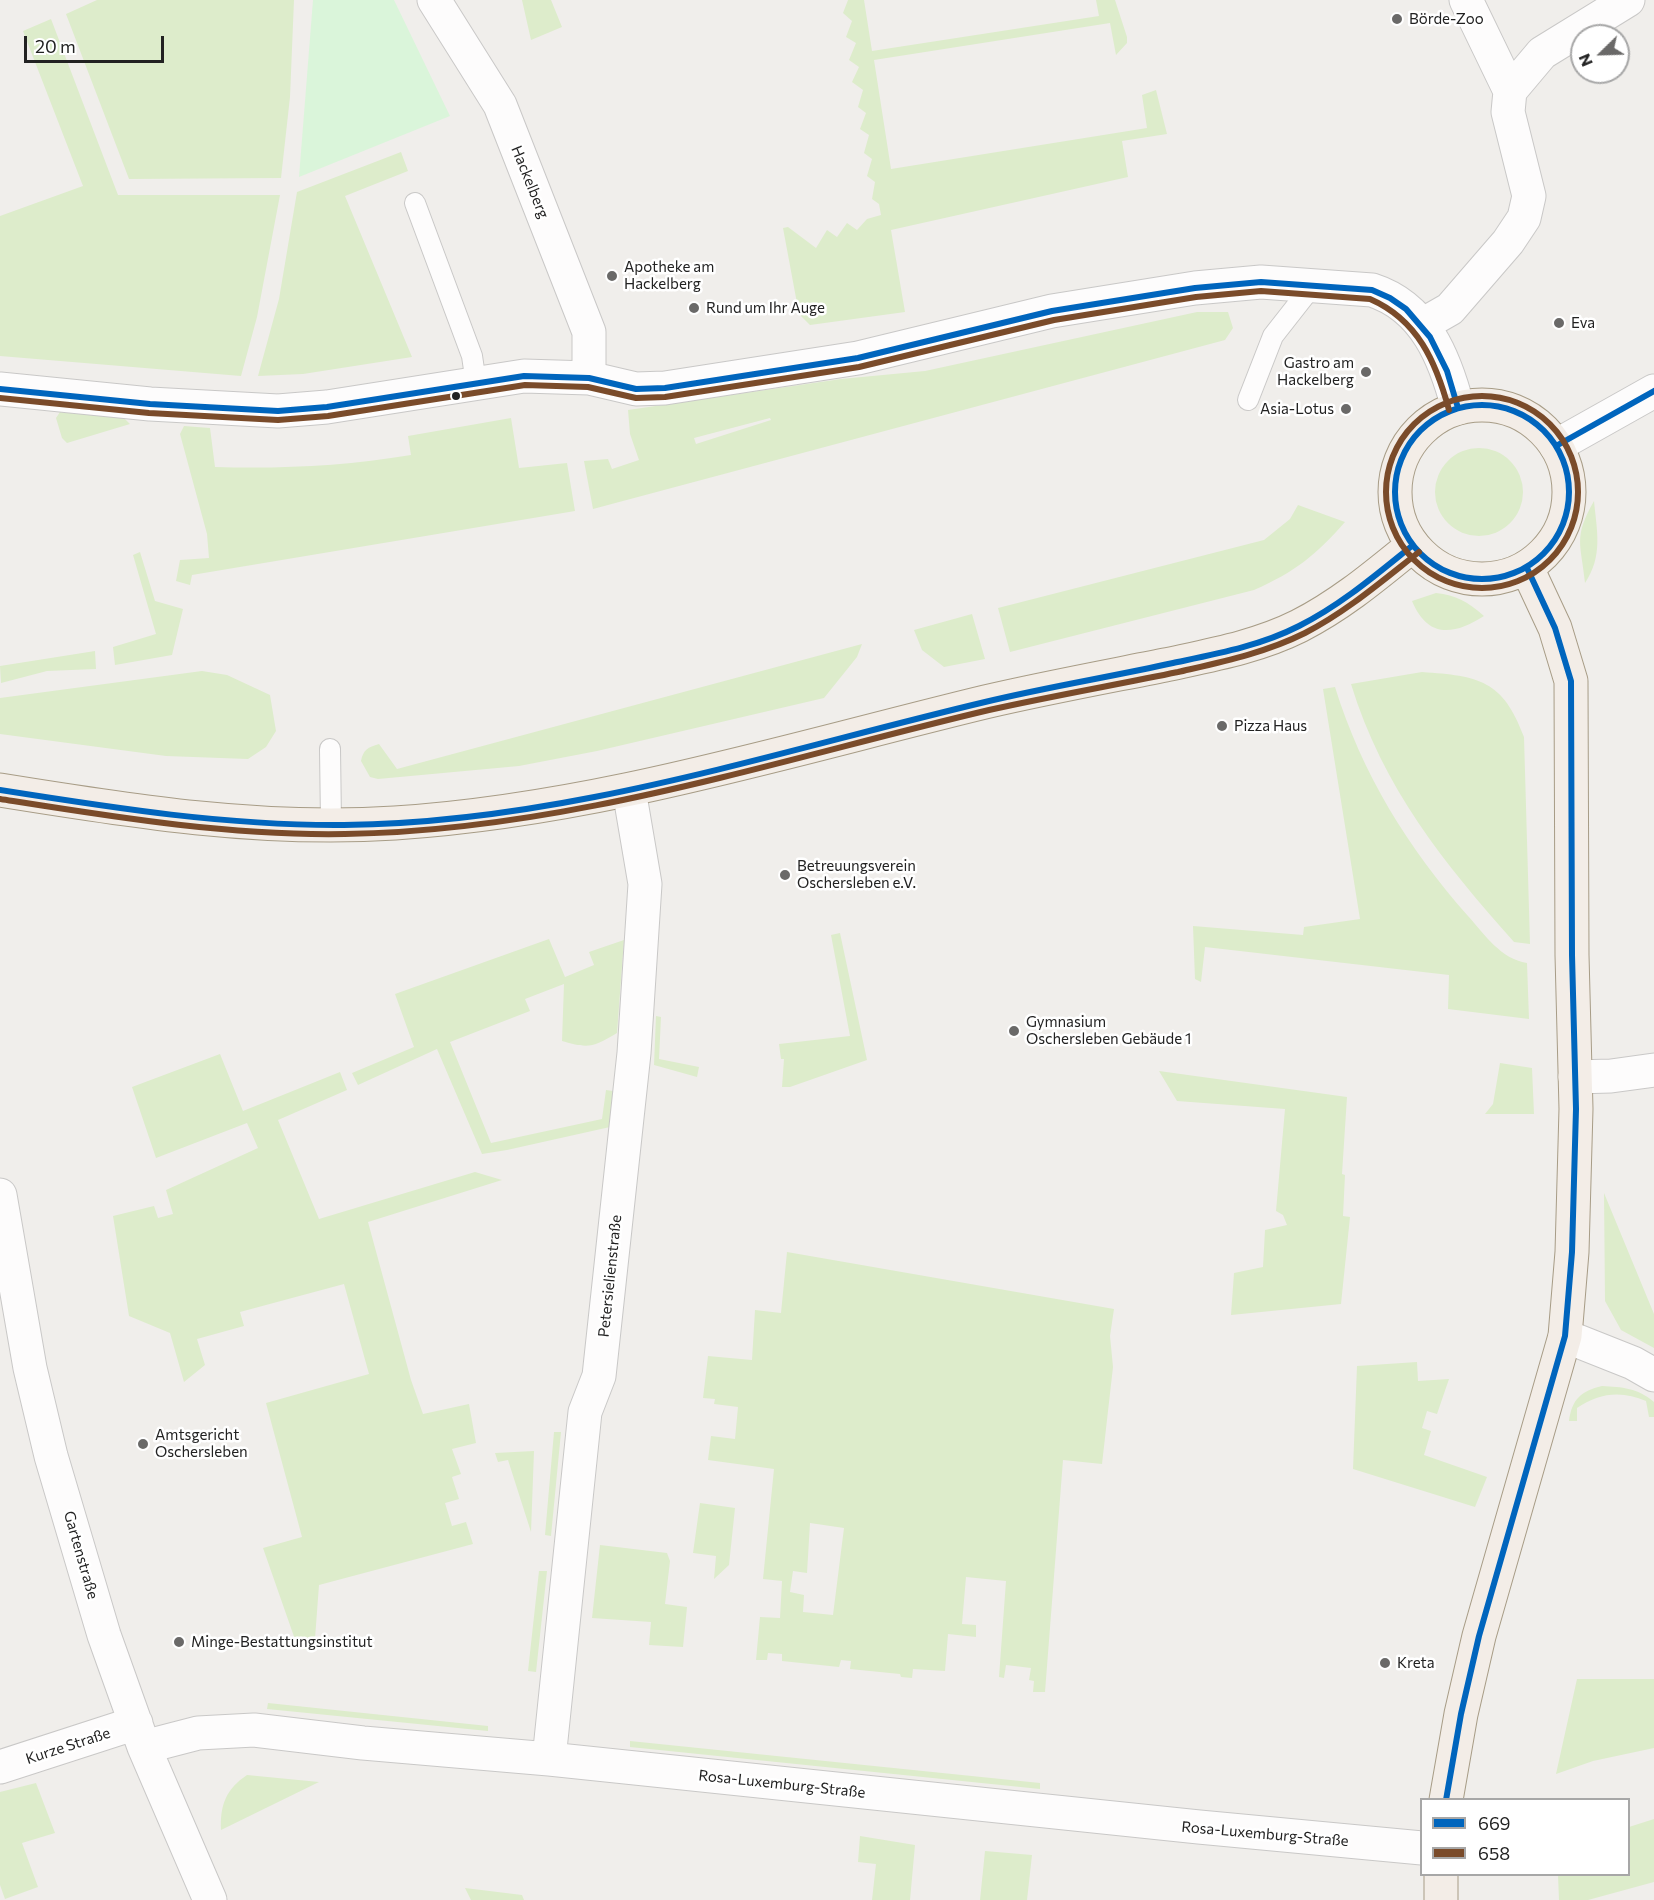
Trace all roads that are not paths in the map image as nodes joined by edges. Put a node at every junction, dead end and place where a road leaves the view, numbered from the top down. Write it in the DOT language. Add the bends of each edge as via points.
graph roads {
  1 [pos="434,0"];
  2 [pos="1466,0"];
  3 [pos="1628,0"];
  4 [pos="1510,91"];
  5 [pos="415,203"];
  6 [pos="1313,285"];
  7 [pos="1422,326"];
  8 [pos="589,378"];
  9 [pos="477,383"];
  10 [pos="0,389"];
  11 [pos="1654,391"];
  12 [pos="1248,400"];
  13 [pos="1458,408"];
  14 [pos="1556,446"];
  15 [pos="1413,545"];
  16 [pos="1527,568"];
  17 [pos="330,749"];
  18 [pos="0,790"];
  19 [pos="629,790"];
  20 [pos="331,823"];
  21 [pos="1654,1070"];
  22 [pos="1575,1077"];
  23 [pos="0,1194"];
  24 [pos="1565,1336"];
  25 [pos="1654,1375"];
  26 [pos="140,1735"];
  27 [pos="549,1759"];
  28 [pos="0,1767"];
  29 [pos="1446,1798"];
  30 [pos="1420,1848"];
  31 [pos="1441,1876"];
  32 [pos="210,1900"];
  33 [pos="1441,1900"];
  1 -- 8 [label="street, Hackelberg" via="500,105 589,332"];
  2 -- 4 [label="street"];
  3 -- 4 [label="street" via="1542,53"];
  4 -- 7 [label="street" via="1508,112 1529,196 1524,218 1450,309"];
  5 -- 9 [label="lane" via="472,356"];
  6 -- 7 [label="street" via="1390,295"];
  6 -- 8 [label="street" via="1250,283 1052,310 858,358 665,388 636,389"];
  6 -- 12 [label="lane" via="1273,336"];
  7 -- 13 [label="street" via="1443,357"];
  8 -- 9 [label="street" via="524,376"];
  9 -- 10 [label="street" via="278,411 162,405"];
  11 -- 14 [label="street"];
  13 -- 14 [label="main road" via="1483,404 1510,408 1532,420"];
  13 -- 15 [label="main road" via="1432,420 1412,439 1399,464 1395,492 1399,520"];
  14 -- 16 [label="main road" via="1570,485 1569,509 1560,533 1546,553"];
  15 -- 16 [label="main road" via="1436,567 1465,578 1497,579"];
  15 -- 19 [label="main road" via="1342,602 1257,644 998,699"];
  16 -- 22 [label="main road" via="1555,628 1570,681"];
  17 -- 20 [label="lane"];
  18 -- 20 [label="main road" via="150,814 244,822"];
  19 -- 20 [label="main road" via="492,813 393,823"];
  19 -- 27 [label="street, Petersielienstraße" via="645,884 634,1053 599,1376 585,1412 577,1470"];
  21 -- 22 [label="street" via="1611,1077"];
  22 -- 24 [label="main road" via="1572,1252"];
  23 -- 26 [label="street, Gartenstraße" via="30,1368 51,1456 104,1635"];
  24 -- 25 [label="street"];
  24 -- 29 [label="main road" via="1479,1636"];
  26 -- 27 [label="street, Rosa-Luxemburg-Straße" via="254,1730"];
  26 -- 28 [label="street, Kurze Straße"];
  26 -- 32 [label="street, Gartenstraße"];
  27 -- 30 [label="street, Rosa-Luxemburg-Straße"];
  31 -- 33 [label="main road"];
}
